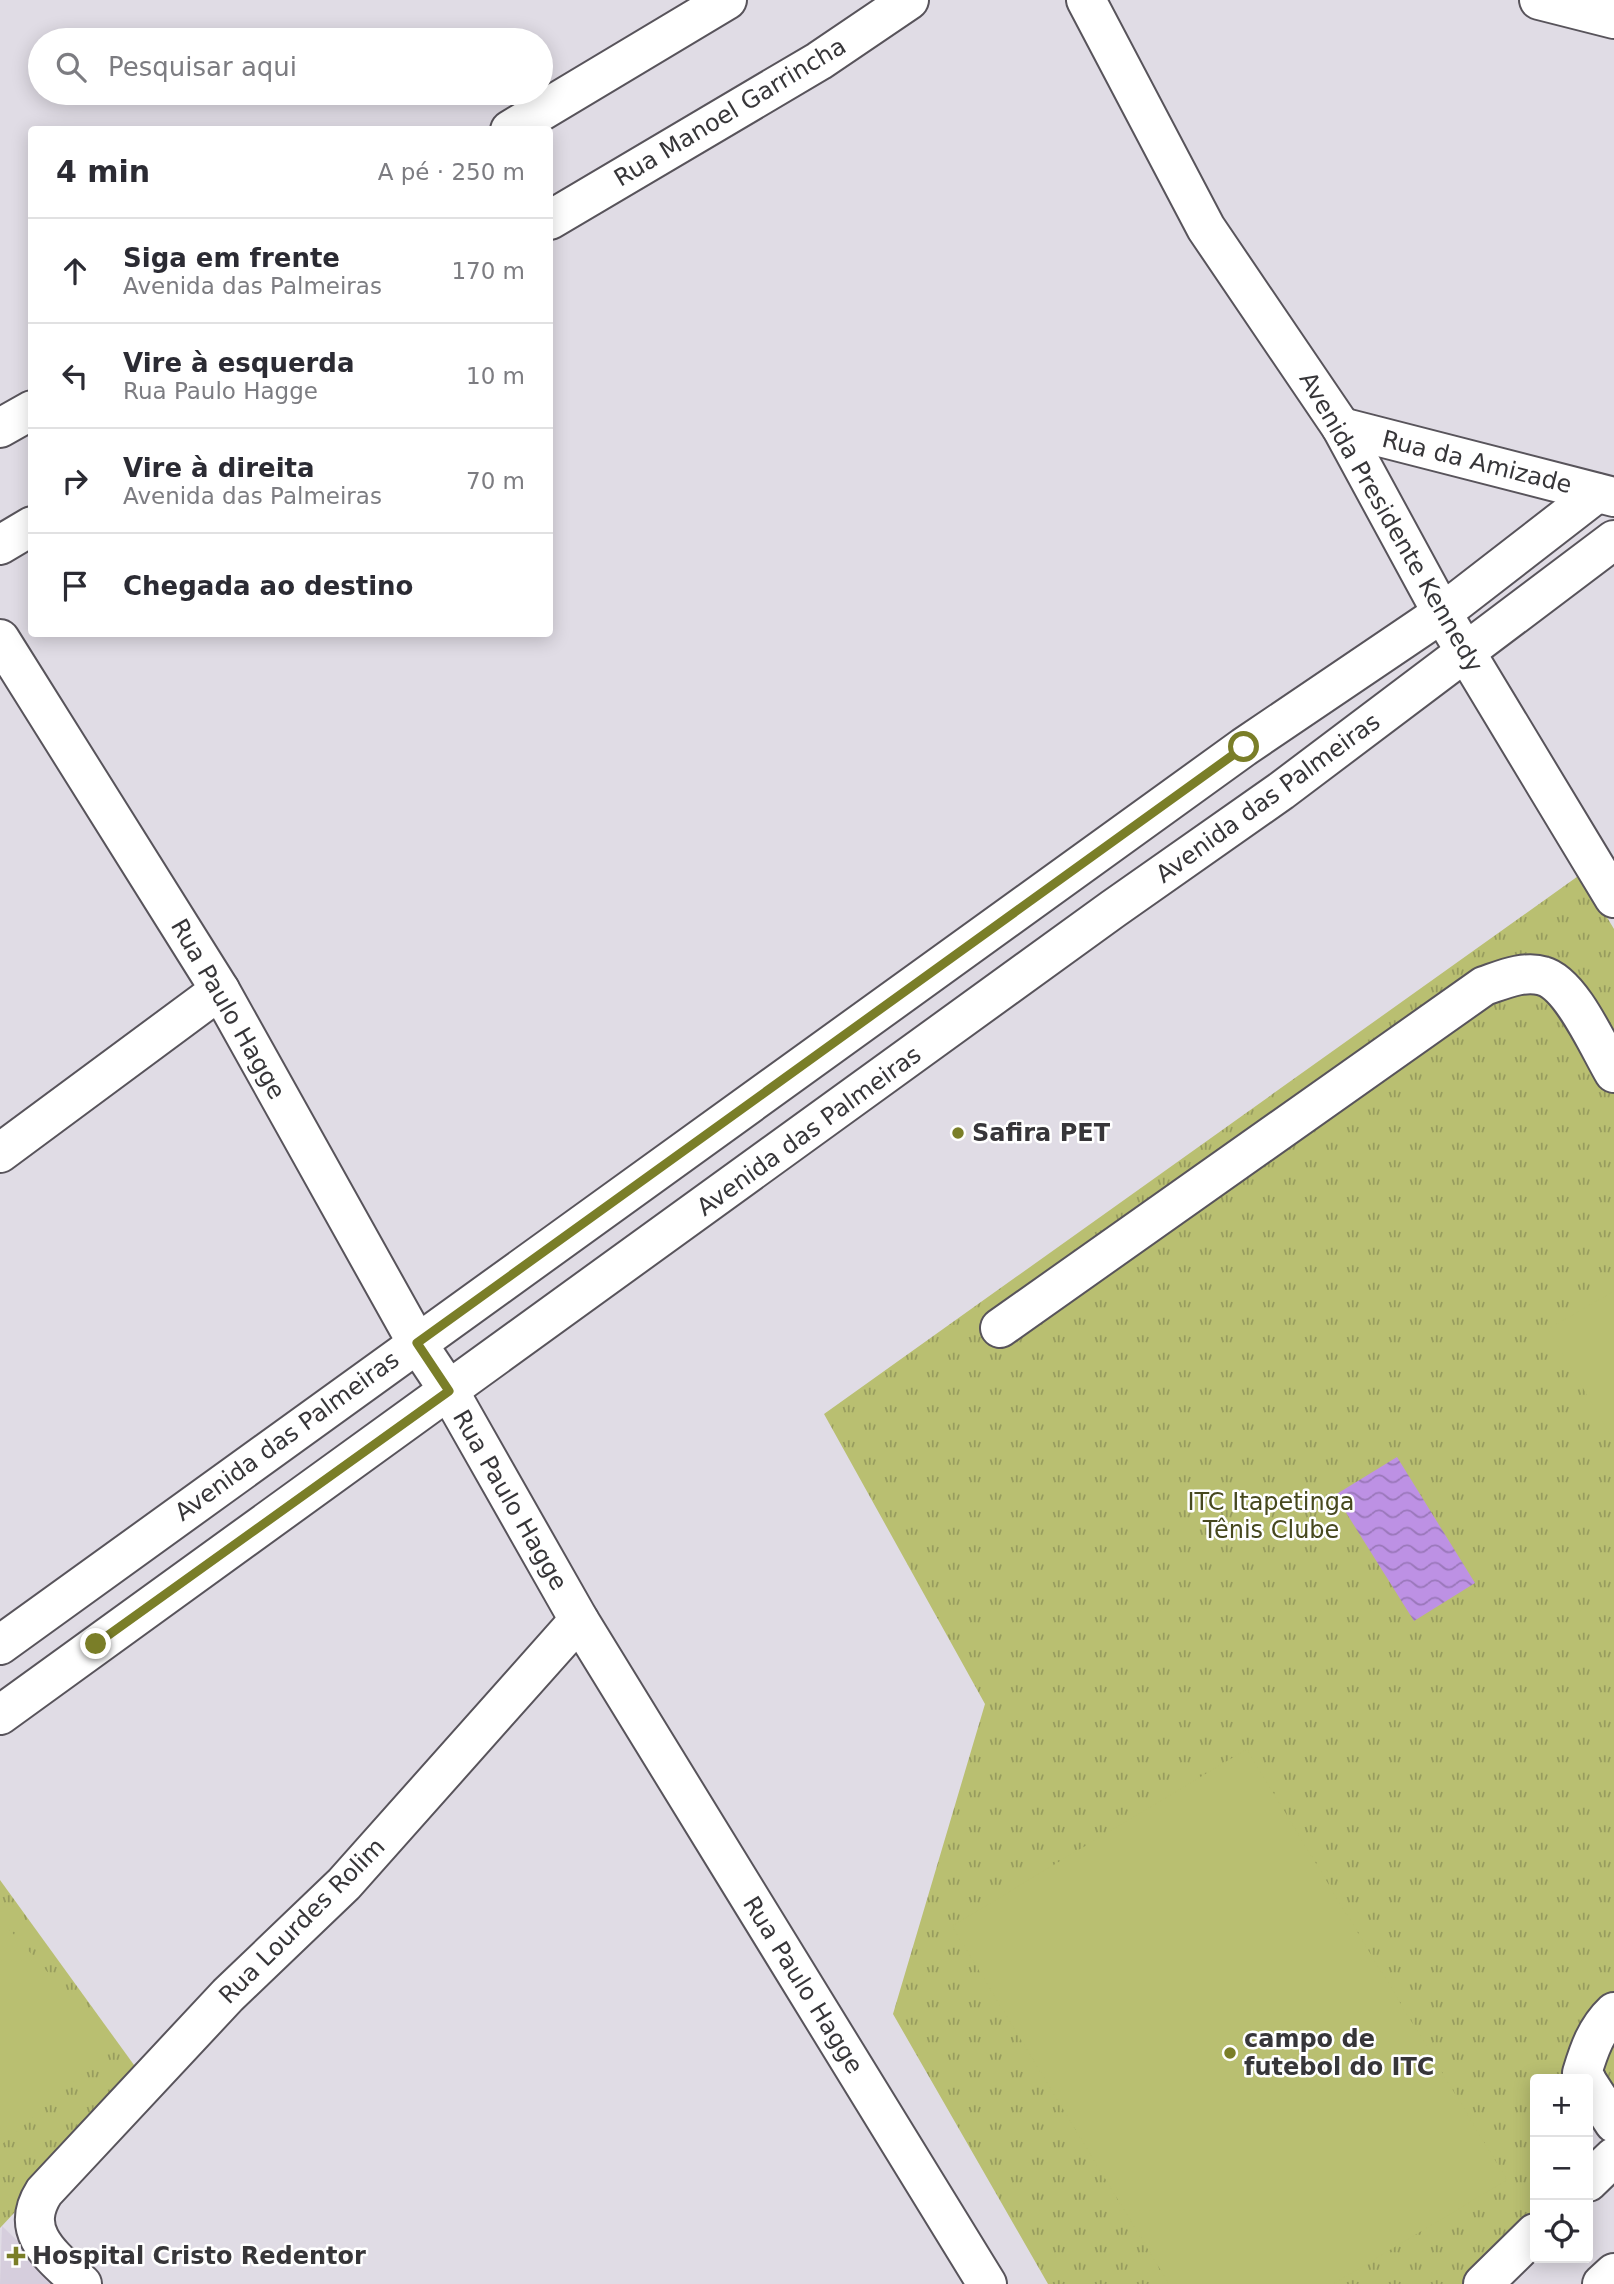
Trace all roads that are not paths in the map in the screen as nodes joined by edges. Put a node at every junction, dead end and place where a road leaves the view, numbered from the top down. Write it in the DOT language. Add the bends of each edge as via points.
graph roads {
  1 [pos="727,0"];
  2 [pos="755,0"];
  3 [pos="909,0"];
  4 [pos="1086,0"];
  5 [pos="1539,0"];
  6 [pos="1614,19"];
  7 [pos="692,23"];
  8 [pos="553,105"];
  9 [pos="553,105"];
  10 [pos="517,126"];
  11 [pos="553,218"];
  12 [pos="28,412"];
  13 [pos="1341,427"];
  14 [pos="0,428"];
  15 [pos="1605,495"];
  16 [pos="28,528"];
  17 [pos="1614,540"];
  18 [pos="0,545"];
  19 [pos="1442,613"];
  20 [pos="0,639"];
  21 [pos="1468,653"];
  22 [pos="1614,898"];
  23 [pos="220,990"];
  24 [pos="1614,1073"];
  25 [pos="0,1153"];
  26 [pos="1000,1328"];
  27 [pos="417,1343"];
  28 [pos="449,1391"];
  29 [pos="579,1620"];
  30 [pos="0,1645"];
  31 [pos="0,1715"];
  32 [pos="1614,2012"];
  33 [pos="1583,2074"];
  34 [pos="1593,2090"];
  35 [pos="1614,2123"];
  36 [pos="1614,2157"];
  37 [pos="1593,2177"];
  38 [pos="1530,2238"];
  39 [pos="1614,2273"];
  40 [pos="82,2284"];
  41 [pos="987,2284"];
  42 [pos="1483,2284"];
  43 [pos="1602,2284"];
  1 -- 7 [label="street"];
  2 -- 7 [label="street"];
  3 -- 11 [label="street, Rua Manoel Garrincha" via="819,61"];
  4 -- 13 [label="street, Avenida Presidente Kennedy" via="1206,228"];
  5 -- 6 [label="street"];
  7 -- 8 [label="street"];
  9 -- 10 [label="street"];
  12 -- 14 [label="street"];
  13 -- 15 [label="street, Rua da Amizade"];
  13 -- 19 [label="street, Avenida Presidente Kennedy"];
  15 -- 19 [label="street, Avenida das Palmeiras"];
  16 -- 18 [label="street"];
  17 -- 21 [label="street, Avenida das Palmeiras"];
  19 -- 21 [label="street, Avenida Presidente Kennedy"];
  19 -- 27 [label="street, Avenida das Palmeiras" via="1244,747"];
  20 -- 23 [label="street, Rua Paulo Hagge"];
  21 -- 22 [label="street, Avenida Presidente Kennedy"];
  21 -- 28 [label="street, Avenida das Palmeiras"];
  23 -- 25 [label="street"];
  23 -- 27 [label="street, Rua Paulo Hagge"];
  24 -- 26 [label="street" via="1569,995 1545,976 1524,974 1484,986"];
  27 -- 28 [label="street, Rua Paulo Hagge"];
  27 -- 30 [label="street, Avenida das Palmeiras"];
  28 -- 29 [label="street, Rua Paulo Hagge"];
  28 -- 31 [label="street, Avenida das Palmeiras"];
  29 -- 40 [label="street, Rua Lourdes Rolim" via="344,1884 228,1995 44,2192 34,2207 41,2241"];
  29 -- 41 [label="street, Rua Paulo Hagge"];
  32 -- 33 [label="street" via="1591,2045"];
  34 -- 35 [label="street"];
  36 -- 37 [label="street"];
  38 -- 42 [label="street"];
  39 -- 43 [label="street"];
}
